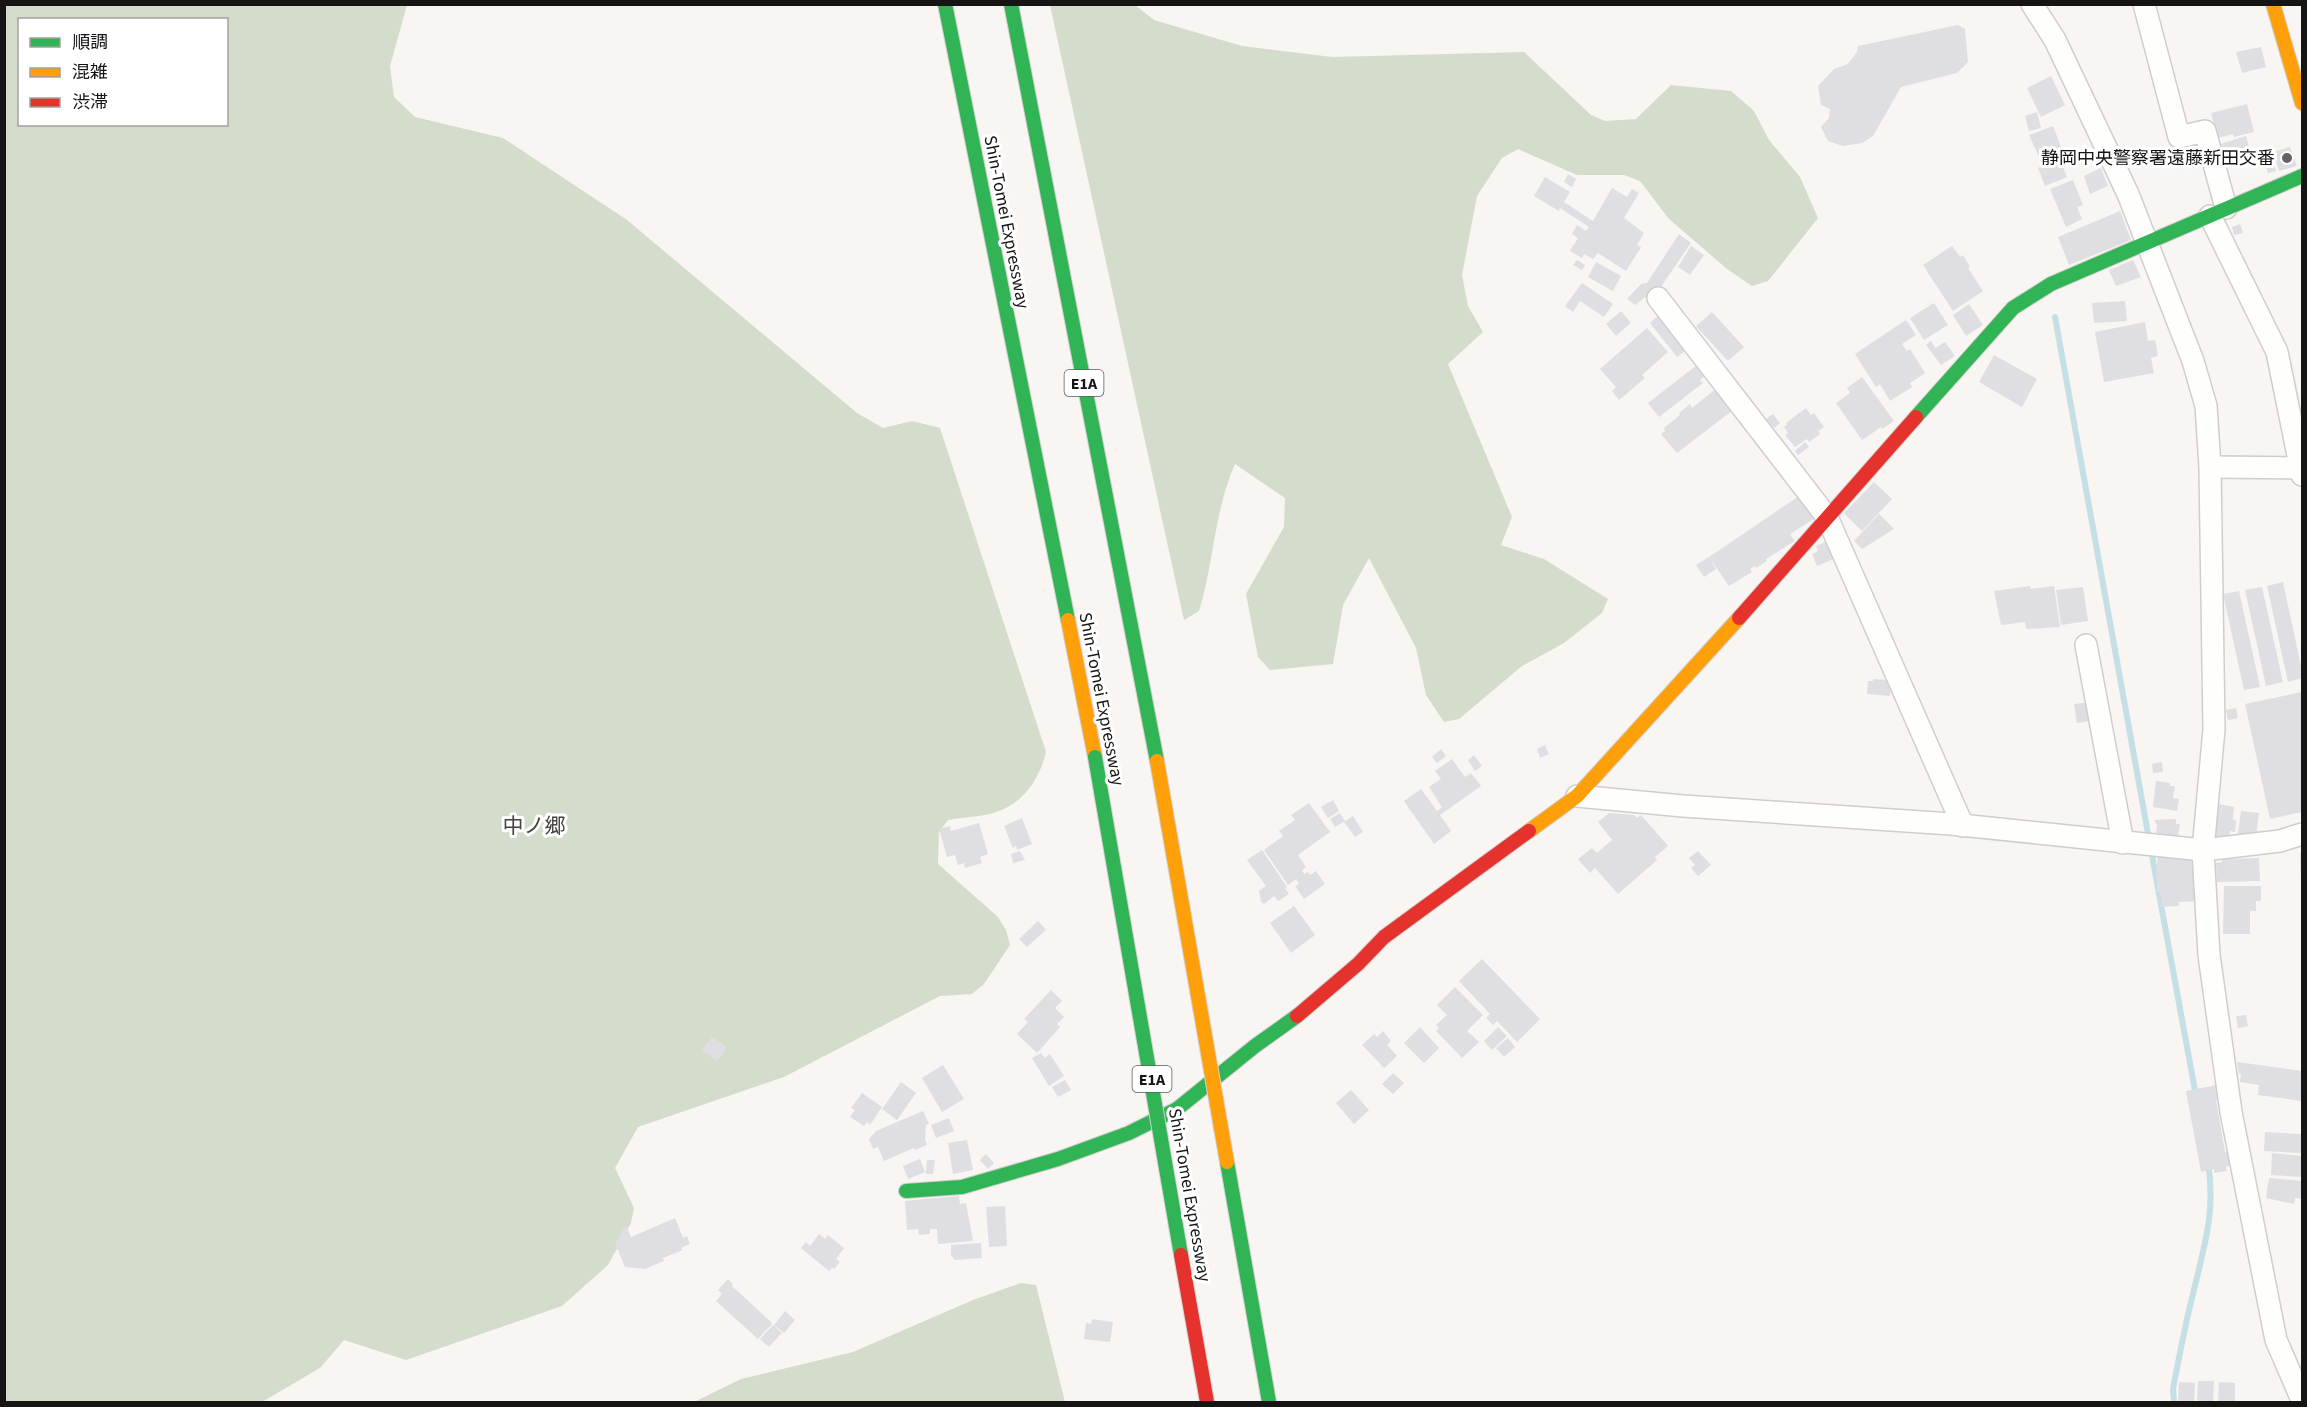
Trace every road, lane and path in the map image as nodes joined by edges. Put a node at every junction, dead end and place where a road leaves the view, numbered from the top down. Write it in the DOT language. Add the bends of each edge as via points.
graph roads {
  1 [pos="945,4"];
  2 [pos="1011,4"];
  3 [pos="2032,4"];
  4 [pos="2144,4"];
  5 [pos="2273,4"];
  6 [pos="2302,103"];
  7 [pos="2302,176"];
  8 [pos="2218,212"];
  9 [pos="2147,244"];
  10 [pos="1658,298"];
  11 [pos="2210,467"];
  12 [pos="2302,471"];
  13 [pos="1827,517"];
  14 [pos="2086,645"];
  15 [pos="1577,795"];
  16 [pos="1963,826"];
  17 [pos="2302,834"];
  18 [pos="2123,843"];
  19 [pos="2203,850"];
  20 [pos="906,1191"];
  21 [pos="2301,1394"];
  22 [pos="1207,1402"];
  23 [pos="1269,1402"];
  1 -- 22 [label="main road, Shin-Tomei Expressway / E1A, bridge" via="1095,757"];
  2 -- 23 [label="main road, E1A, bridge" via="1157,761"];
  3 -- 9 [label="street" via="2055,40 2128,194"];
  4 -- 8 [label="street" via="2179,137 2205,130"];
  5 -- 6 [label="main road"];
  7 -- 8 [label="main road"];
  8 -- 9 [label="main road"];
  8 -- 12 [label="street" via="2277,352"];
  9 -- 11 [label="street" via="2193,361 2206,406"];
  9 -- 13 [label="main road" via="2051,284 2013,308"];
  10 -- 13 [label="street"];
  11 -- 12 [label="street"];
  11 -- 19 [label="street" via="2214,729"];
  13 -- 15 [label="main road"];
  13 -- 16 [label="street"];
  14 -- 18 [label="street"];
  15 -- 16 [label="street"];
  15 -- 20 [label="main road" via="1384,937 1304,1010 1177,1109 1129,1133 1058,1159 962,1187"];
  16 -- 18 [label="street"];
  17 -- 19 [label="street" via="2280,841"];
  18 -- 19 [label="street"];
  19 -- 21 [label="street" via="2209,955 2231,1112 2276,1340"];
}
